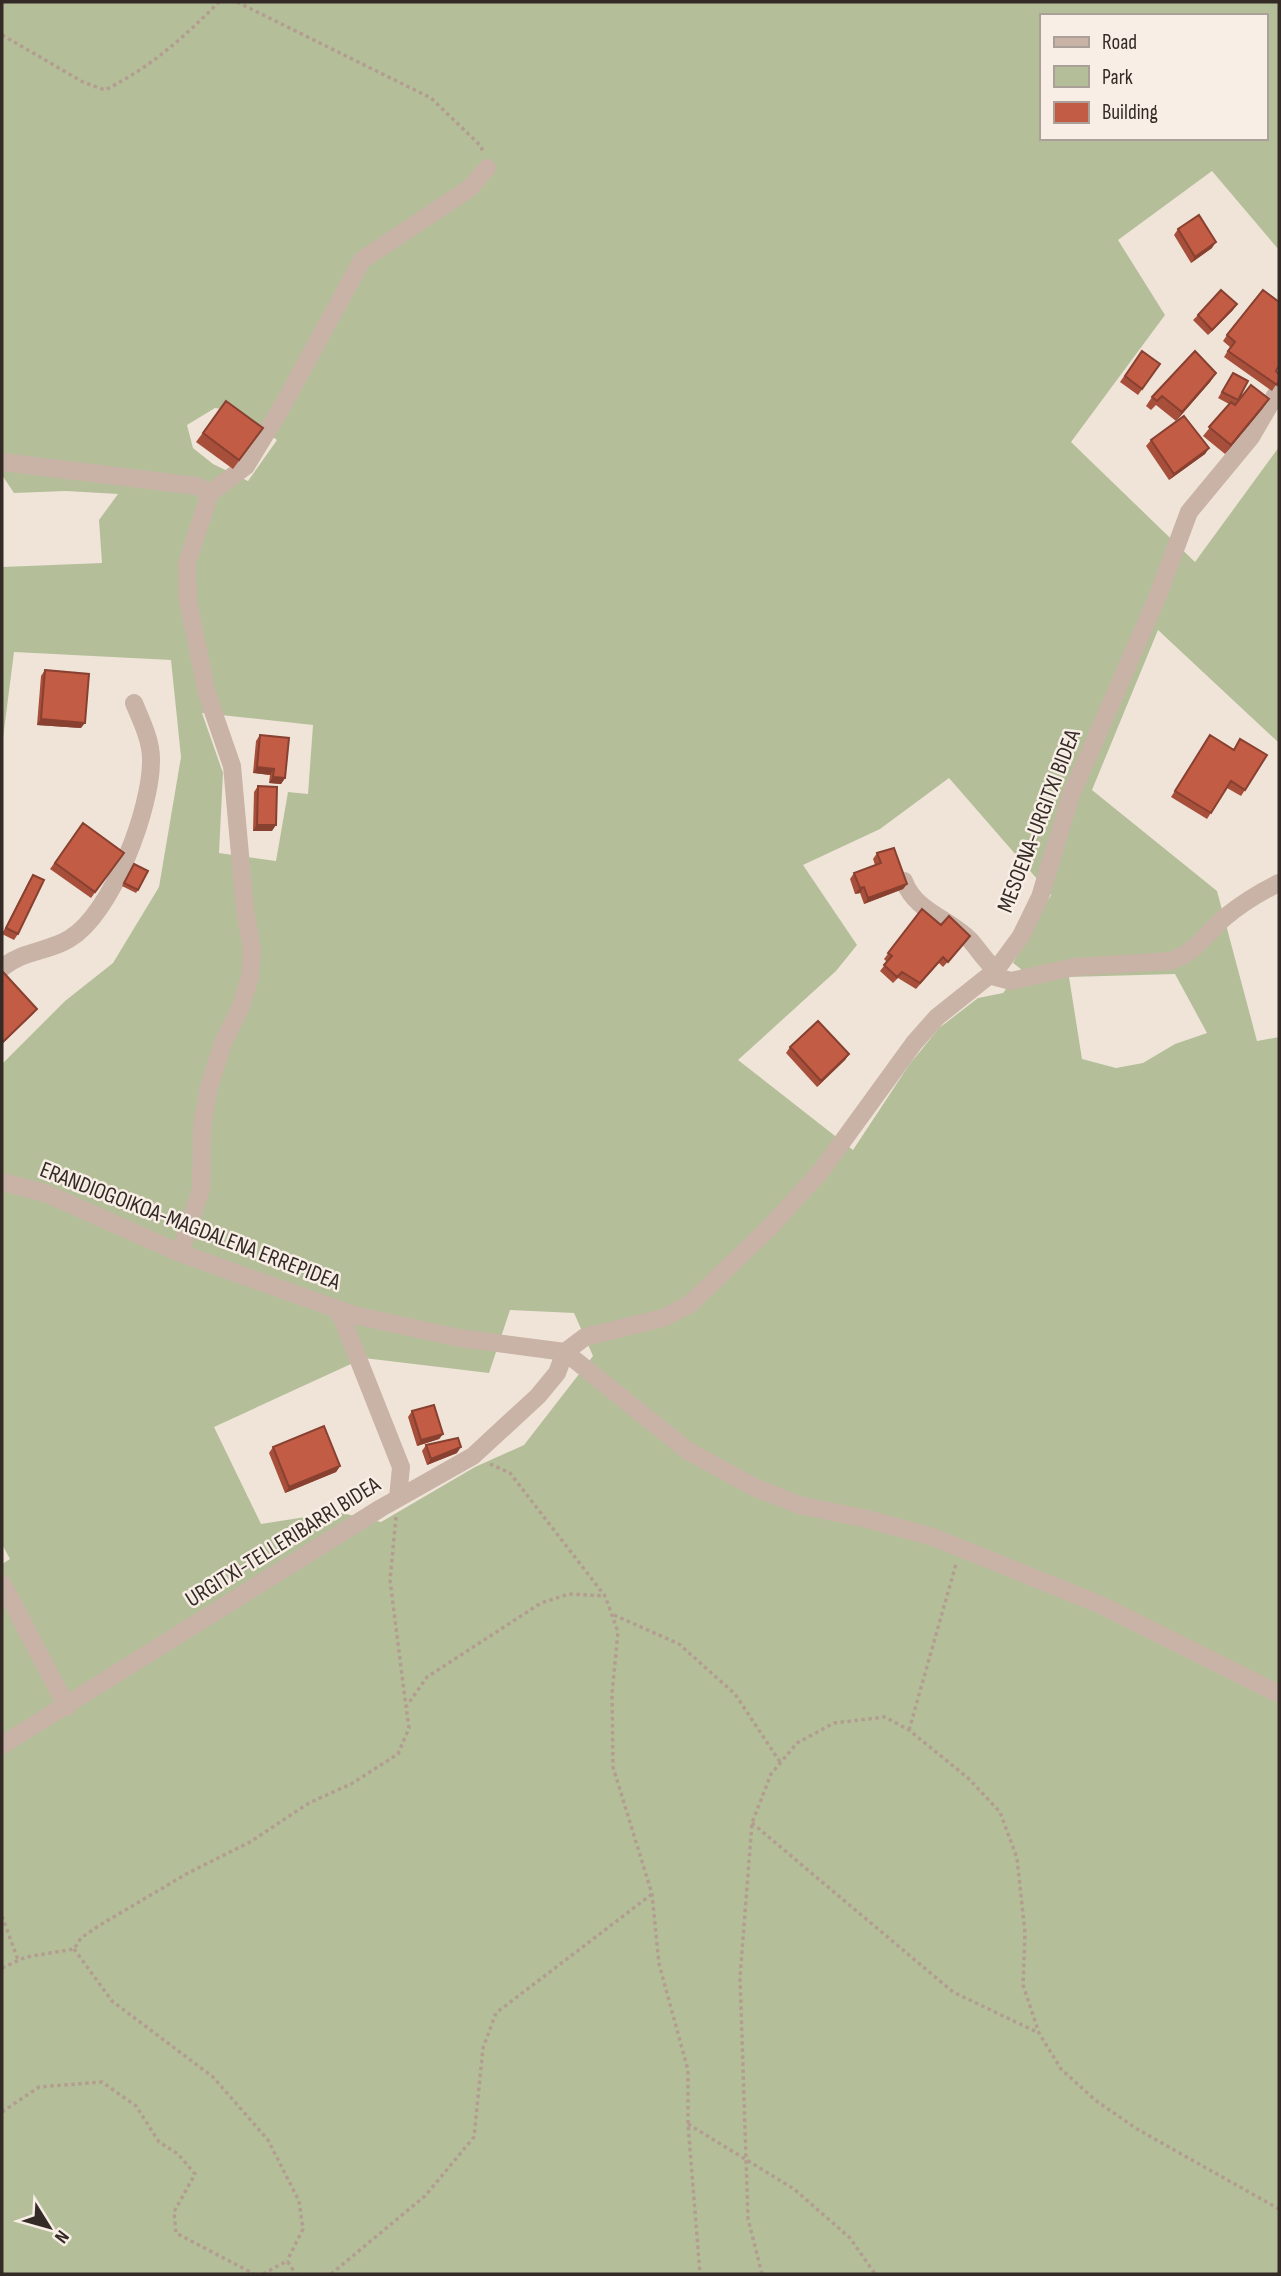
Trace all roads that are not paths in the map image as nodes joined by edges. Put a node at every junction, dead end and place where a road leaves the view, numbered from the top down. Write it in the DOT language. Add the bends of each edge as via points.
graph roads {
  1 [pos="487,169"];
  2 [pos="1279,389"];
  3 [pos="2,462"];
  4 [pos="211,493"];
  5 [pos="134,703"];
  6 [pos="904,881"];
  7 [pos="1279,883"];
  8 [pos="2,968"];
  9 [pos="994,973"];
  10 [pos="2,1182"];
  11 [pos="180,1253"];
  12 [pos="334,1308"];
  13 [pos="565,1352"];
  14 [pos="398,1498"];
  15 [pos="2,1583"];
  16 [pos="1279,1694"];
  17 [pos="67,1707"];
  18 [pos="2,1745"];
  1 -- 4 [label="street" via="470,188 362,260 246,466"];
  2 -- 9 [label="street, MESOENA-URGITXI BIDEA" via="1251,437 1189,512 1071,795 1040,897 1021,936"];
  3 -- 4 [label="street" via="197,486"];
  4 -- 11 [label="street" via="187,563 188,601 207,694 232,766 252,949 250,977 209,1087 202,1127 201,1189"];
  5 -- 8 [label="street" via="151,759 143,809 111,890 86,926 68,940 35,949"];
  6 -- 9 [label="street" via="915,901 971,942"];
  7 -- 9 [label="street" via="1240,906 1183,957 1074,967 1011,981"];
  9 -- 13 [label="street, MESOENA-URGITXI BIDEA" via="937,1017 821,1171 690,1304 663,1318 585,1337"];
  10 -- 11 [label="street, ERANDIOGOIKOA-MAGDALENA ERREPIDEA" via="45,1193"];
  11 -- 12 [label="street, ERANDIOGOIKOA-MAGDALENA ERREPIDEA"];
  12 -- 13 [label="street, ERANDIOGOIKOA-MAGDALENA ERREPIDEA" via="459,1339"];
  12 -- 14 [label="street" via="401,1467"];
  13 -- 14 [label="street, URGITXI-TELLERIBARRI BIDEA" via="557,1373 538,1396 473,1456"];
  13 -- 16 [label="street" via="688,1451 754,1487 799,1505 867,1519 961,1548 1101,1605"];
  14 -- 17 [label="street, URGITXI-TELLERIBARRI BIDEA"];
  15 -- 17 [label="street"];
  17 -- 18 [label="street, URGITXI-TELLERIBARRI BIDEA"];
}
